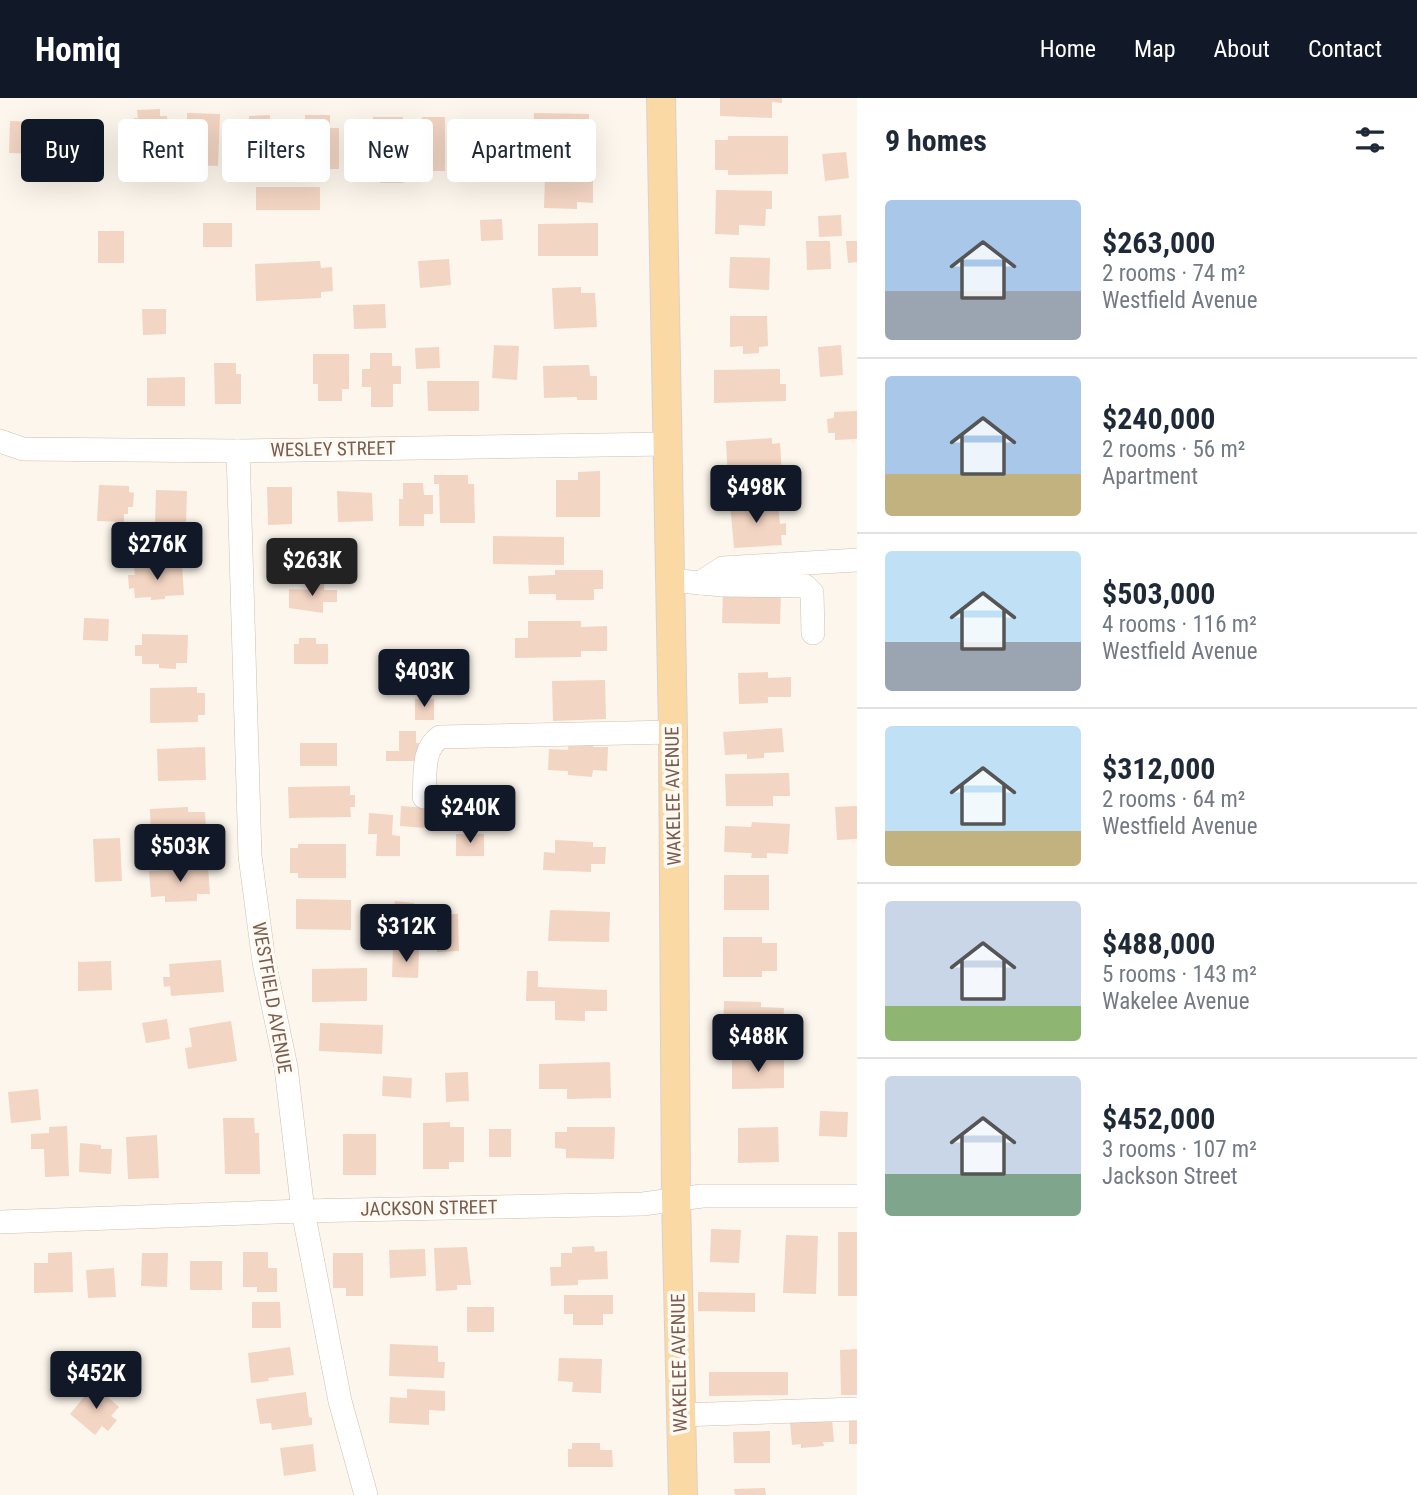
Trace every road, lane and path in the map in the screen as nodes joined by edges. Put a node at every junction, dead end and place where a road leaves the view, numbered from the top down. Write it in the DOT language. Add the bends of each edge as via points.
graph roads {
  1 [pos="661,98"];
  2 [pos="0,441"];
  3 [pos="667,444"];
  4 [pos="238,451"];
  5 [pos="857,560"];
  6 [pos="669,580"];
  7 [pos="700,583"];
  8 [pos="813,633"];
  9 [pos="673,733"];
  10 [pos="424,797"];
  11 [pos="857,1196"];
  12 [pos="676,1200"];
  13 [pos="303,1210"];
  14 [pos="0,1222"];
  15 [pos="857,1409"];
  16 [pos="679,1415"];
  17 [pos="366,1495"];
  18 [pos="683,1495"];
  1 -- 3 [label="main road, WAKELEE AVENUE"];
  2 -- 4 [label="street, WESLEY STREET" via="23,449"];
  3 -- 4 [label="street, WESLEY STREET"];
  3 -- 6 [label="main road, WAKELEE AVENUE"];
  4 -- 13 [label="street, WESTFIELD AVENUE" via="250,856 264,962 286,1067"];
  5 -- 7 [label="street" via="723,568"];
  6 -- 7 [label="street"];
  6 -- 9 [label="main road, WAKELEE AVENUE"];
  7 -- 8 [label="street" via="805,586 812,593"];
  9 -- 10 [label="street" via="440,737 427,752"];
  9 -- 12 [label="main road, WAKELEE AVENUE"];
  11 -- 12 [label="street, JACKSON STREET"];
  12 -- 13 [label="street, JACKSON STREET"];
  12 -- 16 [label="main road, WAKELEE AVENUE"];
  13 -- 14 [label="street, JACKSON STREET"];
  13 -- 17 [label="street, WESTFIELD AVENUE" via="340,1401"];
  15 -- 16 [label="street"];
  16 -- 18 [label="main road, WAKELEE AVENUE"];
}
